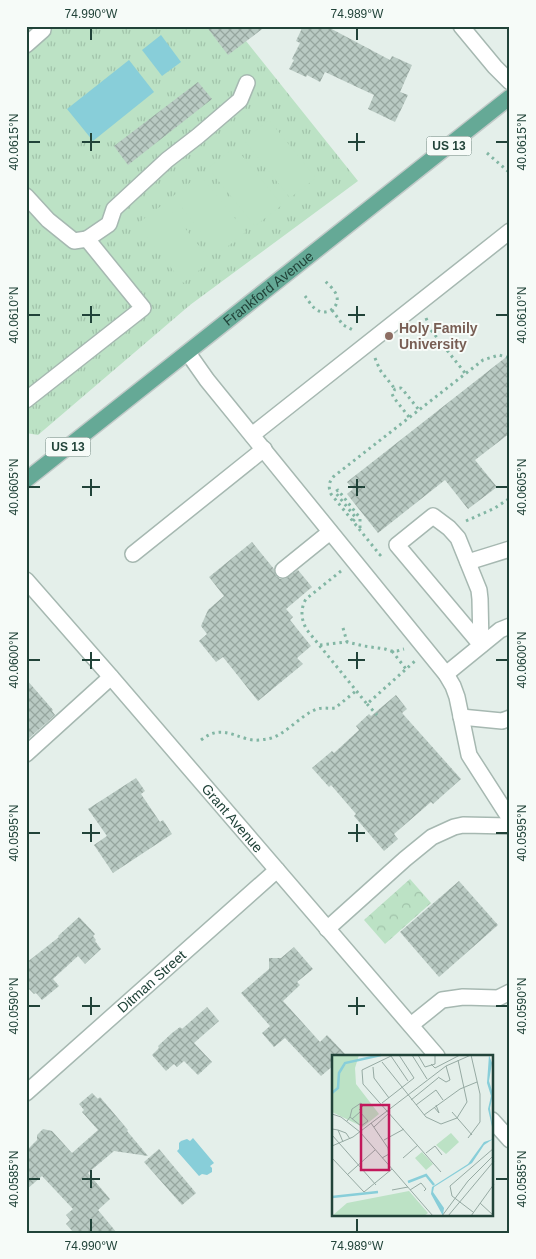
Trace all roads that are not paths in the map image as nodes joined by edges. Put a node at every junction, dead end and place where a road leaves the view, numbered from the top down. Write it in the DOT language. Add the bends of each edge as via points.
graph roads {
  1 [pos="44,26"];
  2 [pos="461,26"];
  3 [pos="26,45"];
  4 [pos="510,82"];
  5 [pos="247,83"];
  6 [pos="510,97"];
  7 [pos="26,196"];
  8 [pos="510,230"];
  9 [pos="87,239"];
  10 [pos="188,353"];
  11 [pos="26,400"];
  12 [pos="252,435"];
  13 [pos="264,449"];
  14 [pos="26,480"];
  15 [pos="330,532"];
  16 [pos="510,549"];
  17 [pos="133,554"];
  18 [pos="468,562"];
  19 [pos="283,570"];
  20 [pos="26,580"];
  21 [pos="510,626"];
  22 [pos="481,646"];
  23 [pos="446,674"];
  24 [pos="111,677"];
  25 [pos="461,717"];
  26 [pos="510,718"];
  27 [pos="26,754"];
  28 [pos="510,819"];
  29 [pos="510,826"];
  30 [pos="277,870"];
  31 [pos="327,929"];
  32 [pos="510,992"];
  33 [pos="411,1025"];
  34 [pos="437,1055"];
  35 [pos="26,1093"];
  36 [pos="494,1122"];
  37 [pos="510,1140"];
  1 -- 3 [label="street"];
  2 -- 4 [label="street"];
  5 -- 9 [label="street" via="240,100 167,160 114,209 109,224"];
  6 -- 10 [label="main road, Frankford Avenue / US 13"];
  7 -- 9 [label="street" via="74,241"];
  8 -- 12 [label="street"];
  9 -- 11 [label="street" via="143,308"];
  10 -- 12 [label="street"];
  10 -- 14 [label="main road, Frankford Avenue / US 13"];
  12 -- 13 [label="street"];
  13 -- 15 [label="street"];
  13 -- 17 [label="street"];
  15 -- 19 [label="street"];
  15 -- 23 [label="street"];
  16 -- 18 [label="street"];
  18 -- 22 [label="street" via="479,590"];
  18 -- 22 [label="street" via="458,538 433,516 397,545"];
  20 -- 24 [label="street, Grant Avenue"];
  21 -- 22 [label="street"];
  22 -- 23 [label="street"];
  23 -- 25 [label="street" via="457,697"];
  24 -- 27 [label="street"];
  24 -- 30 [label="street, Grant Avenue"];
  25 -- 26 [label="street" via="502,721"];
  25 -- 28 [label="street" via="469,755"];
  29 -- 31 [label="street" via="463,825 432,837"];
  30 -- 31 [label="street, Grant Avenue"];
  30 -- 35 [label="street, Ditman Street"];
  31 -- 33 [label="street, Grant Avenue"];
  32 -- 33 [label="street" via="498,998 442,1000"];
  33 -- 34 [label="street, Grant Avenue"];
  36 -- 37 [label="street"];
}
